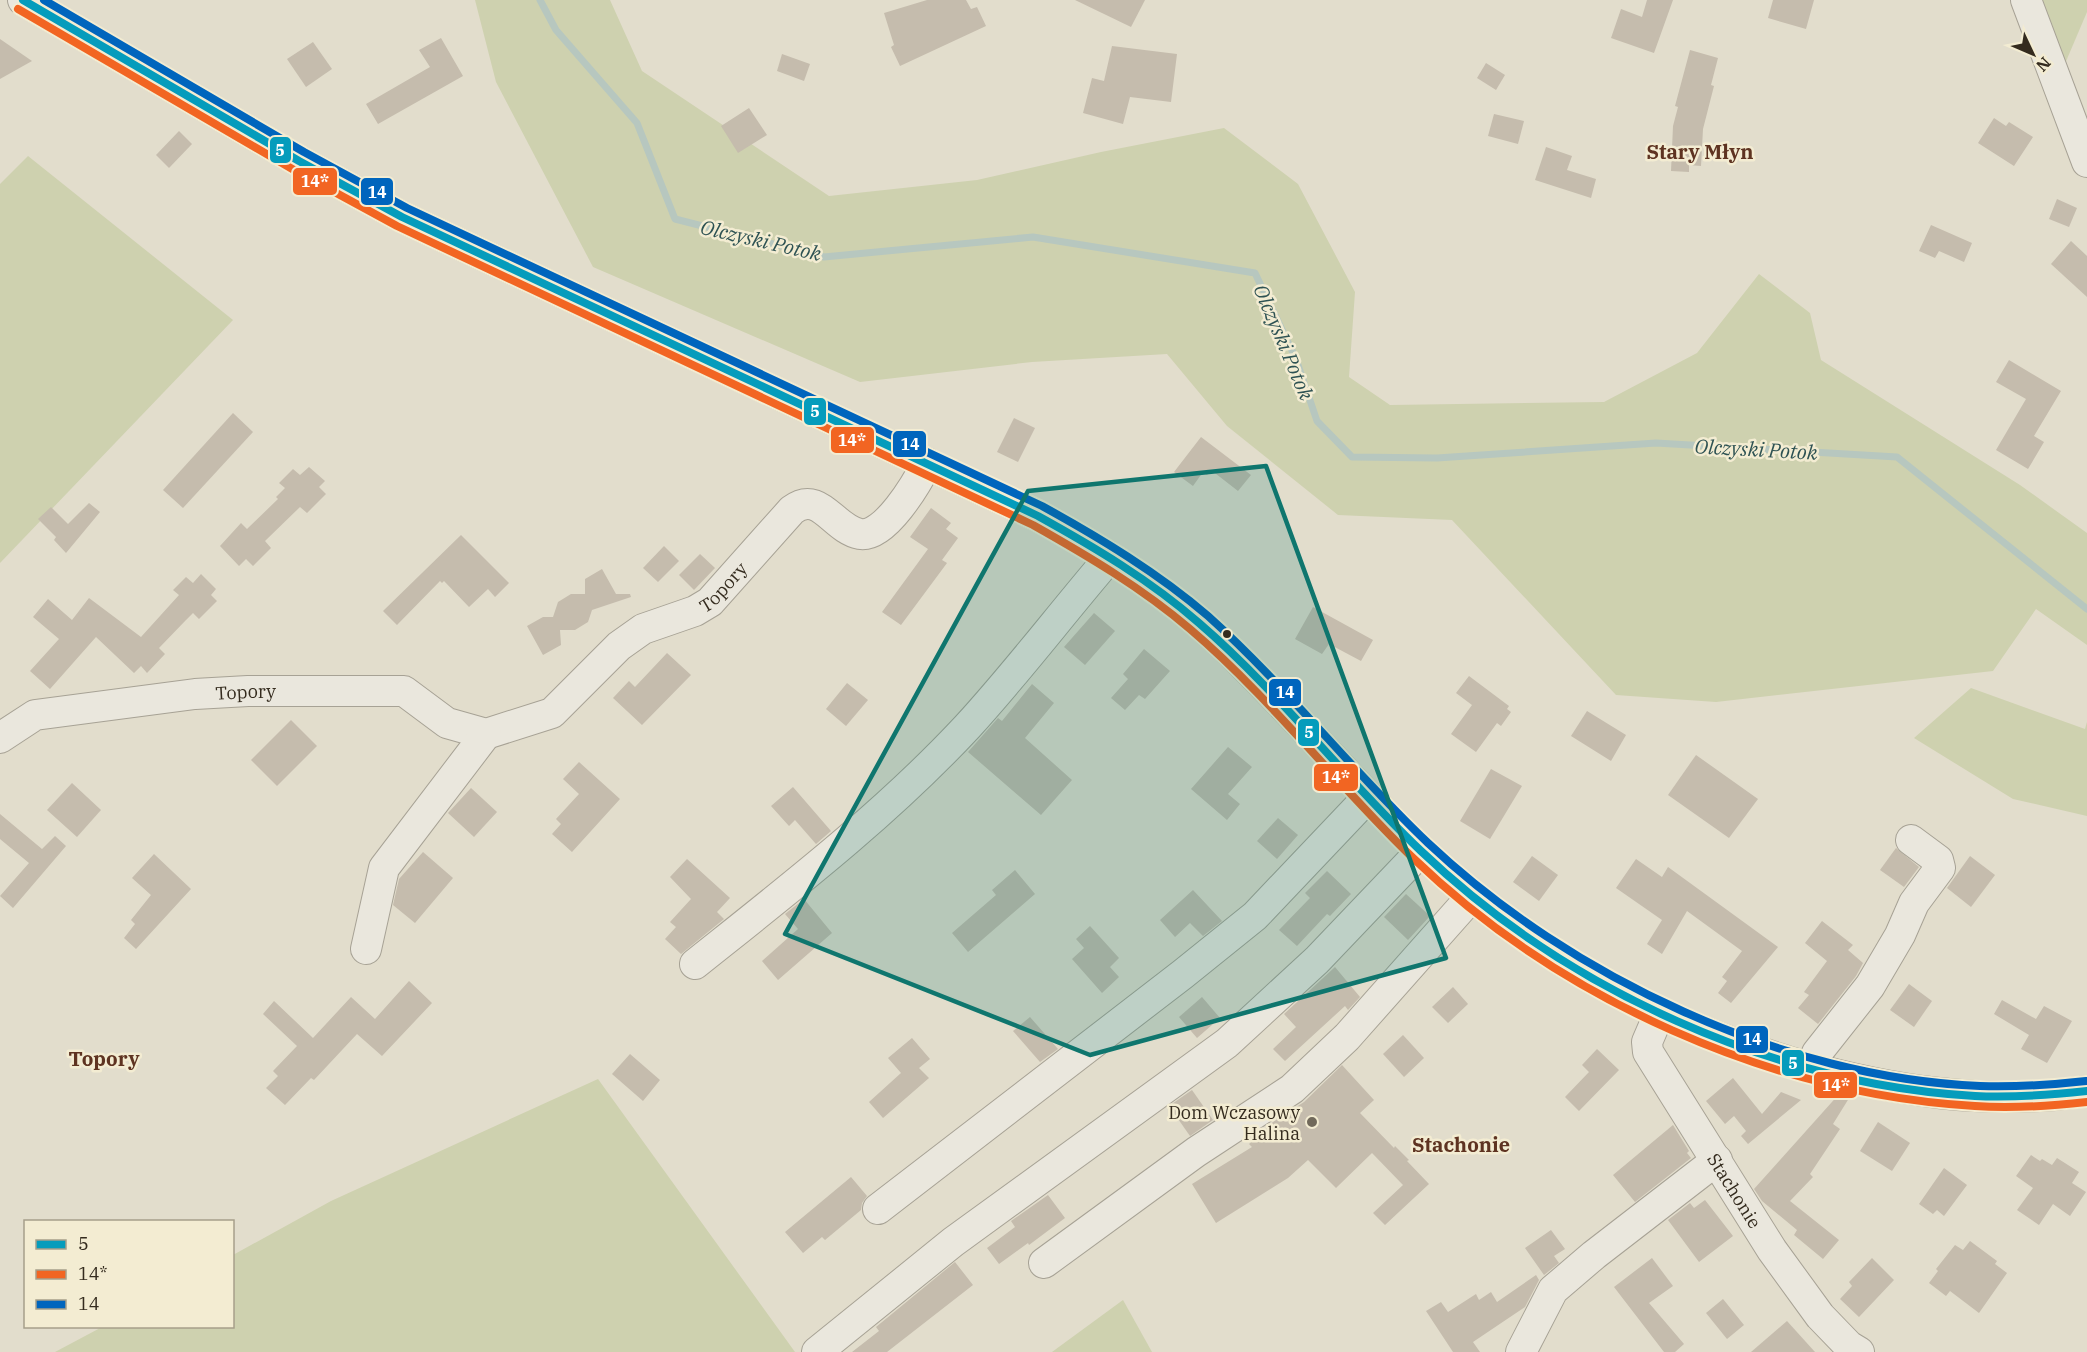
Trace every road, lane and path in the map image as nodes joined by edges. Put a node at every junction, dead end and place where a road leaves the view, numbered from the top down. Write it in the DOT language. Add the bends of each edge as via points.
graph roads {
  1 [pos="23,0"];
  2 [pos="2026,0"];
  3 [pos="2087,162"];
  4 [pos="927,463"];
  5 [pos="1106,555"];
  6 [pos="486,734"];
  7 [pos="0,738"];
  8 [pos="1368,797"];
  9 [pos="1911,840"];
  10 [pos="1421,851"];
  11 [pos="1472,896"];
  12 [pos="366,949"];
  13 [pos="695,964"];
  14 [pos="1659,1014"];
  15 [pos="1811,1068"];
  16 [pos="2084,1100"];
  17 [pos="1717,1160"];
  18 [pos="878,1209"];
  19 [pos="1044,1263"];
  20 [pos="1850,1350"];
  21 [pos="817,1352"];
  22 [pos="1521,1352"];
  1 -- 4 [label="street" via="402,217"];
  2 -- 3 [label="street"];
  4 -- 5 [label="street" via="1038,516"];
  4 -- 6 [label="street, Topory" via="896,510 871,533 853,532 812,503 801,503 710,602 695,612 643,629 619,646 552,713"];
  5 -- 8 [label="street" via="1216,638"];
  5 -- 13 [label="street" via="1099,570 967,727 838,849"];
  6 -- 7 [label="street, Topory" via="447,723 404,691 248,691 35,714"];
  6 -- 12 [label="street" via="384,868"];
  8 -- 10 [label="street"];
  8 -- 18 [label="street" via="1255,916"];
  9 -- 15 [label="street" via="1938,860 1940,868 1914,903 1870,986 1817,1053"];
  10 -- 11 [label="street"];
  10 -- 21 [label="street" via="1317,960 1227,1043 953,1242"];
  11 -- 14 [label="street" via="1557,958"];
  11 -- 19 [label="street" via="1347,1036 1292,1089 1196,1152"];
  14 -- 15 [label="street"];
  14 -- 17 [label="street, Stachonie" via="1647,1042 1648,1052"];
  15 -- 16 [label="street" via="1935,1094"];
  17 -- 20 [label="street, Stachonie" via="1772,1250"];
  17 -- 22 [label="street" via="1553,1290"];
}
